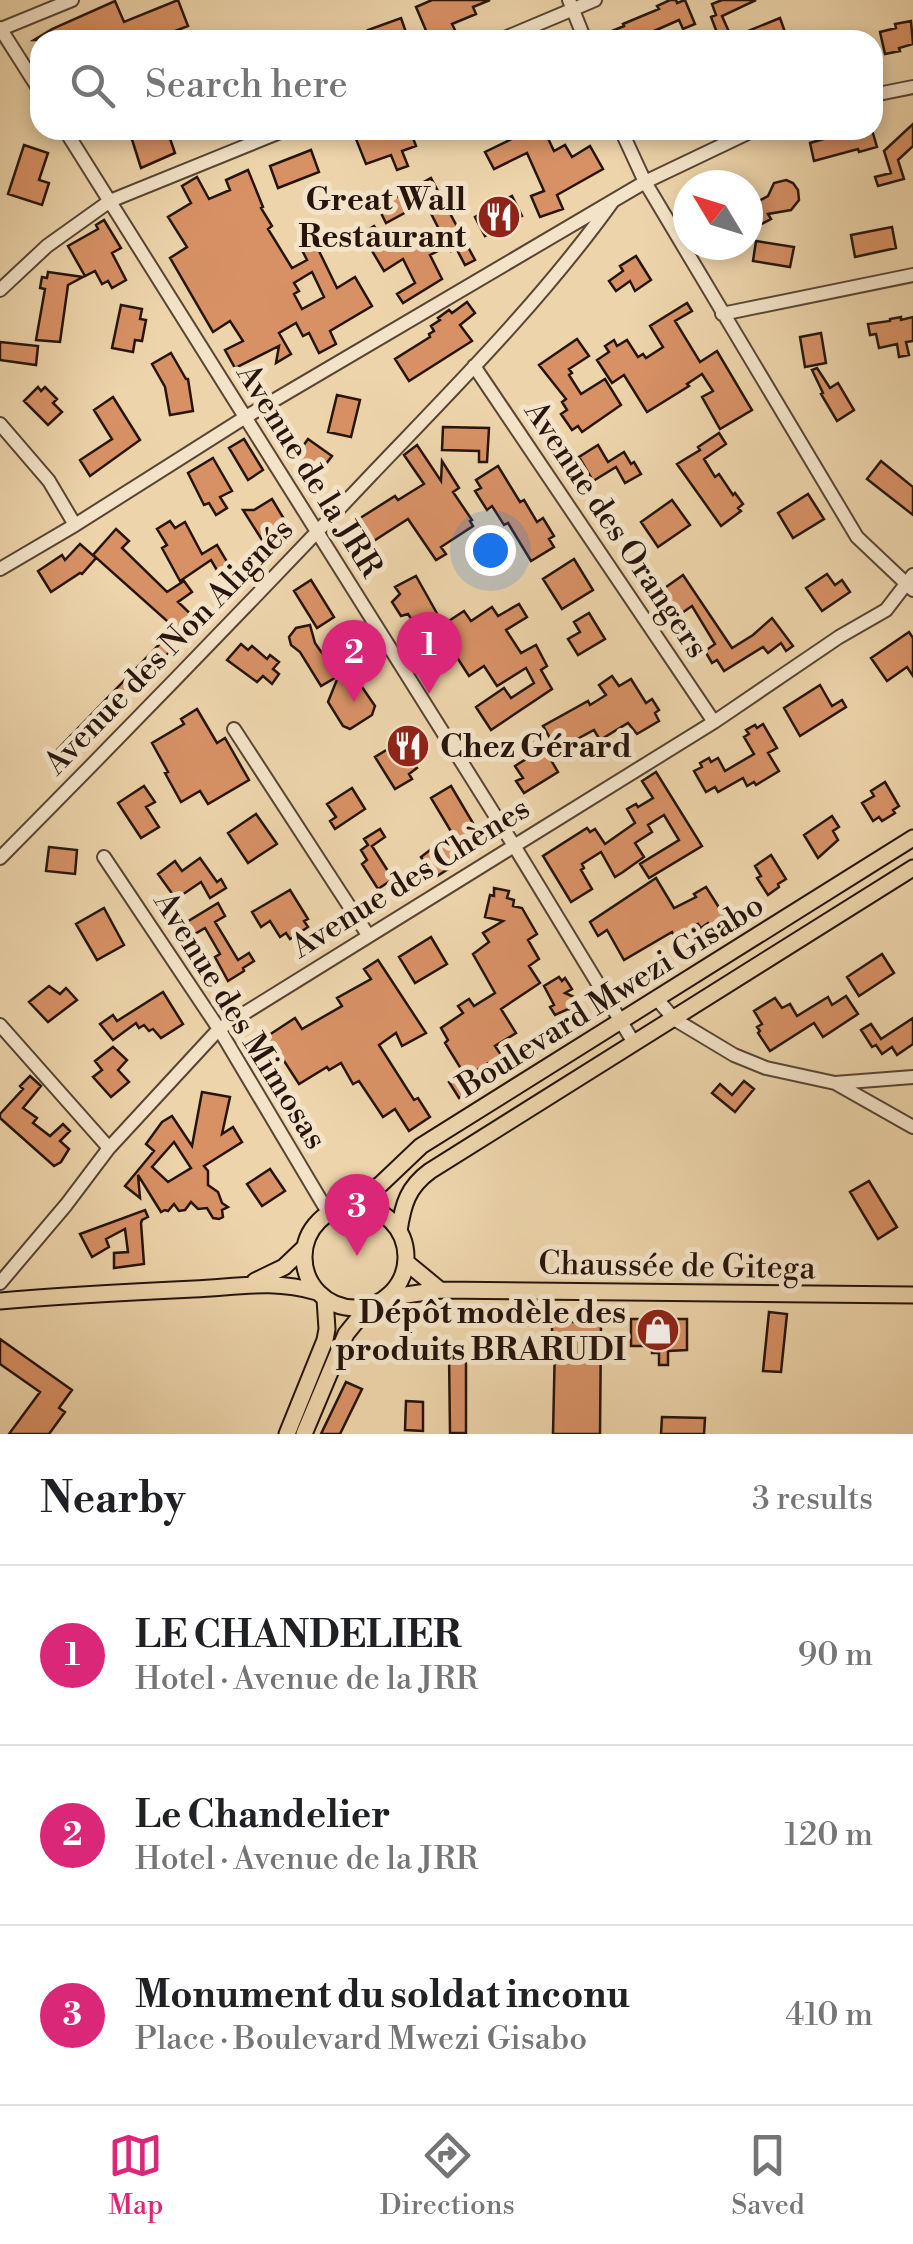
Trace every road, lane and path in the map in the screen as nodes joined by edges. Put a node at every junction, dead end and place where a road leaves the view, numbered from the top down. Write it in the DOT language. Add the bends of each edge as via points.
graph roads {
  1 [pos="72,0"];
  2 [pos="595,0"];
  3 [pos="571,5"];
  4 [pos="0,28"];
  5 [pos="520,30"];
  6 [pos="581,30"];
  7 [pos="30,75"];
  8 [pos="913,87"];
  9 [pos="883,93"];
  10 [pos="71,140"];
  11 [pos="260,140"];
  12 [pos="626,140"];
  13 [pos="733,140"];
  14 [pos="645,182"];
  15 [pos="110,201"];
  16 [pos="613,201"];
  17 [pos="913,275"];
  18 [pos="0,290"];
  19 [pos="722,314"];
  20 [pos="474,366"];
  21 [pos="244,418"];
  22 [pos="0,424"];
  23 [pos="75,525"];
  24 [pos="316,533"];
  25 [pos="0,570"];
  26 [pos="911,583"];
  27 [pos="714,722"];
  28 [pos="234,729"];
  29 [pos="913,838"];
  30 [pos="513,844"];
  31 [pos="104,857"];
  32 [pos="0,858"];
  33 [pos="913,868"];
  34 [pos="368,935"];
  35 [pos="657,999"];
  36 [pos="674,1019"];
  37 [pos="620,1021"];
  38 [pos="0,1025"];
  39 [pos="220,1028"];
  40 [pos="634,1043"];
  41 [pos="913,1077"];
  42 [pos="835,1083"];
  43 [pos="913,1127"];
  44 [pos="110,1148"];
  45 [pos="336,1211"];
  46 [pos="399,1230"];
  47 [pos="305,1247"];
  48 [pos="406,1262"];
  49 [pos="2,1278"];
  50 [pos="252,1283"];
  51 [pos="440,1290"];
  52 [pos="913,1295"];
  53 [pos="321,1296"];
  54 [pos="0,1300"];
  55 [pos="374,1305"];
  56 [pos="287,1434"];
  57 [pos="304,1434"];
  1 -- 4 [label="street"];
  2 -- 3 [label="street"];
  3 -- 5 [label="street"];
  3 -- 6 [label="street"];
  4 -- 7 [label="street"];
  8 -- 9 [label="street"];
  10 -- 15 [label="street, Avenue de la JRR"];
  11 -- 15 [label="street"];
  12 -- 14 [label="street"];
  13 -- 14 [label="street"];
  14 -- 16 [label="street"];
  14 -- 19 [label="street"];
  15 -- 18 [label="street"];
  15 -- 21 [label="street, Avenue de la JRR"];
  16 -- 20 [label="street, Avenue des Non Alignés"];
  16 -- 21 [label="street"];
  17 -- 19 [label="street"];
  19 -- 26 [label="street" via="857,538"];
  20 -- 24 [label="street, Avenue des Non Alignés"];
  20 -- 27 [label="street, Avenue des Orangers"];
  21 -- 23 [label="street"];
  21 -- 24 [label="street, Avenue de la JRR"];
  22 -- 23 [label="street"];
  23 -- 25 [label="street"];
  24 -- 30 [label="street, Avenue de la JRR"];
  24 -- 32 [label="street, Avenue des Non Alignés"];
  26 -- 27 [label="street, Avenue des Chènes" via="886,610"];
  27 -- 30 [label="street, Avenue des Chènes"];
  28 -- 34 [label="street"];
  29 -- 35 [label="main road, Boulevard Mwezi Gisabo"];
  30 -- 34 [label="street, Avenue des Chènes"];
  30 -- 37 [label="street, Avenue de la JRR"];
  31 -- 39 [label="street, Avenue des Mimosas"];
  33 -- 36 [label="main road, Boulevard Mwezi Gisabo"];
  34 -- 39 [label="street, Avenue des Chènes"];
  35 -- 36 [label="street"];
  35 -- 37 [label="main road, Boulevard Mwezi Gisabo"];
  36 -- 40 [label="main road, Boulevard Mwezi Gisabo"];
  36 -- 42 [label="street" via="734,1056"];
  37 -- 40 [label="street, Avenue de la JRR"];
  37 -- 45 [label="main road, Boulevard Mwezi Gisabo" via="421,1146 381,1184"];
  38 -- 44 [label="street"];
  39 -- 44 [label="street, Avenue des Chènes"];
  39 -- 45 [label="street, Avenue des Mimosas"];
  40 -- 46 [label="main road, Boulevard Mwezi Gisabo" via="418,1180 402,1206"];
  41 -- 42 [label="street"];
  42 -- 43 [label="street"];
  44 -- 49 [label="street, Avenue des Chènes"];
  45 -- 46 [label="main road" via="369,1208"];
  45 -- 47 [label="main road" via="318,1223"];
  46 -- 48 [label="main road"];
  47 -- 50 [label="main road"];
  47 -- 53 [label="main road" via="308,1279"];
  48 -- 51 [label="main road"];
  48 -- 55 [label="main road" via="398,1285"];
  50 -- 53 [label="main road" via="287,1284"];
  50 -- 54 [label="main road"];
  51 -- 52 [label="main road, Chaussée de Gitega"];
  51 -- 55 [label="main road, Chaussée de Gitega"];
  53 -- 55 [label="main road" via="345,1308"];
  53 -- 56 [label="main road" via="325,1340"];
  55 -- 57 [label="main road" via="346,1334"];
}
